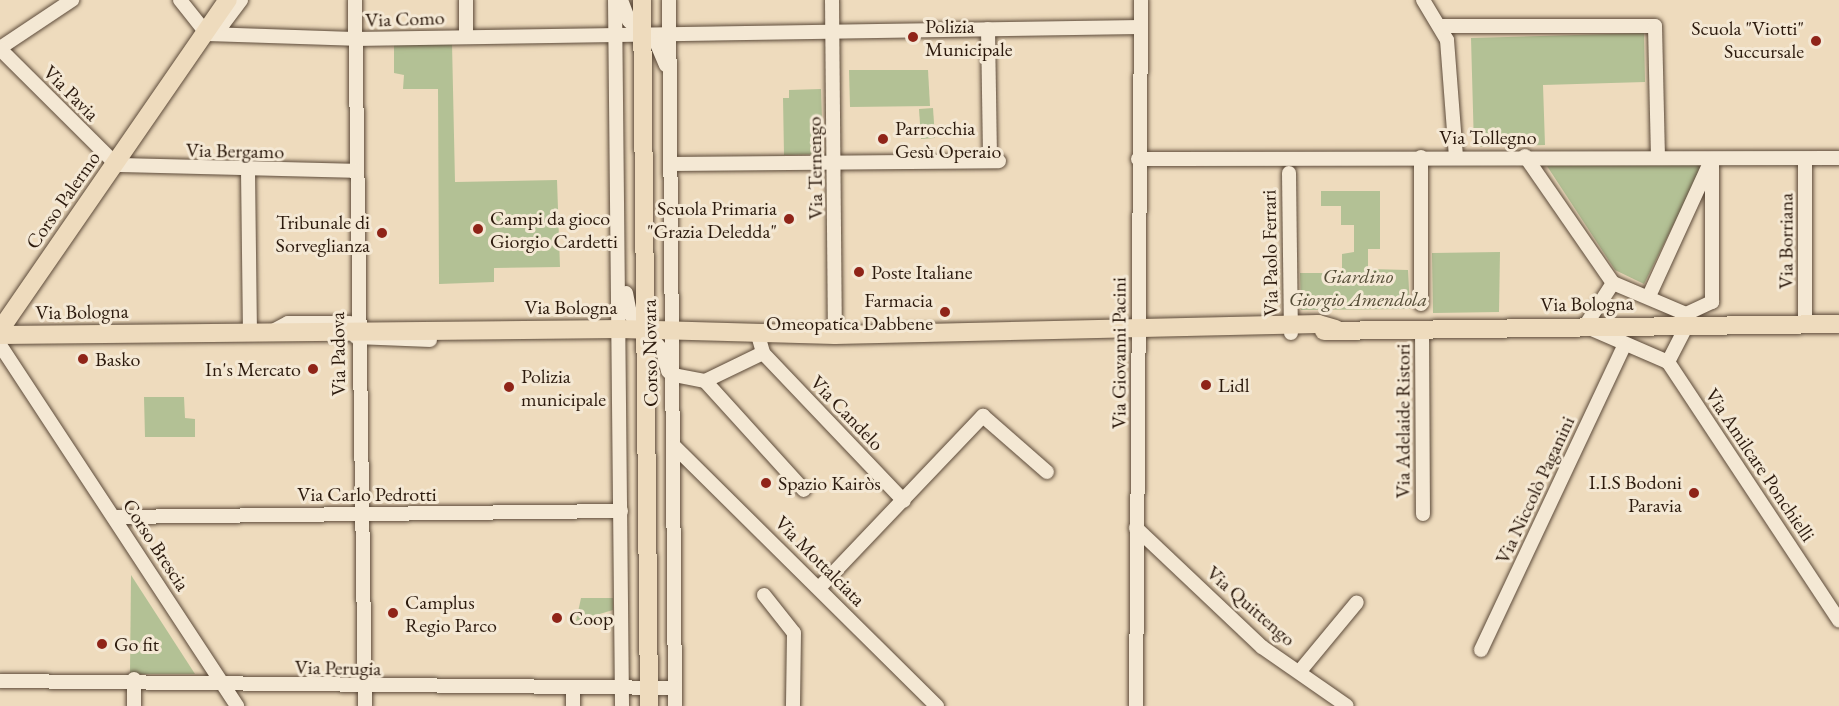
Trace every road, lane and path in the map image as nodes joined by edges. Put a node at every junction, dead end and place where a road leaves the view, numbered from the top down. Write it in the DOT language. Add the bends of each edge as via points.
graph roads {
  1 [pos="72,0"];
  2 [pos="180,0"];
  3 [pos="228,0"];
  4 [pos="241,0"];
  5 [pos="355,0"];
  6 [pos="466,0"];
  7 [pos="615,0"];
  8 [pos="621,0"];
  9 [pos="642,0"];
  10 [pos="669,0"];
  11 [pos="832,0"];
  12 [pos="1141,0"];
  13 [pos="1423,0"];
  14 [pos="1440,26"];
  15 [pos="1140,27"];
  16 [pos="208,28"];
  17 [pos="988,29"];
  18 [pos="832,31"];
  19 [pos="642,33"];
  20 [pos="669,33"];
  21 [pos="616,34"];
  22 [pos="466,36"];
  23 [pos="354,39"];
  24 [pos="0,49"];
  25 [pos="669,75"];
  26 [pos="1456,156"];
  27 [pos="1525,156"];
  28 [pos="1421,157"];
  29 [pos="1658,158"];
  30 [pos="1839,158"];
  31 [pos="118,159"];
  32 [pos="1137,159"];
  33 [pos="1712,159"];
  34 [pos="1805,159"];
  35 [pos="835,162"];
  36 [pos="670,164"];
  37 [pos="248,171"];
  38 [pos="355,171"];
  39 [pos="1289,173"];
  40 [pos="619,265"];
  41 [pos="1613,283"];
  42 [pos="1649,296"];
  43 [pos="1421,304"];
  44 [pos="1686,319"];
  45 [pos="1805,324"];
  46 [pos="1839,324"];
  47 [pos="1585,326"];
  48 [pos="356,328"];
  49 [pos="1422,328"];
  50 [pos="620,329"];
  51 [pos="1291,329"];
  52 [pos="1140,330"];
  53 [pos="646,331"];
  54 [pos="250,332"];
  55 [pos="1,334"];
  56 [pos="672,334"];
  57 [pos="835,334"];
  58 [pos="761,344"];
  59 [pos="1624,346"];
  60 [pos="1668,362"];
  61 [pos="674,375"];
  62 [pos="705,381"];
  63 [pos="674,401"];
  64 [pos="674,446"];
  65 [pos="1047,472"];
  66 [pos="804,490"];
  67 [pos="903,501"];
  68 [pos="621,511"];
  69 [pos="362,513"];
  70 [pos="1424,514"];
  71 [pos="114,517"];
  72 [pos="1136,528"];
  73 [pos="819,588"];
  74 [pos="764,595"];
  75 [pos="1357,602"];
  76 [pos="1839,620"];
  77 [pos="1481,650"];
  78 [pos="1300,671"];
  79 [pos="134,679"];
  80 [pos="0,681"];
  81 [pos="221,682"];
  82 [pos="573,688"];
  83 [pos="622,688"];
  84 [pos="675,688"];
  85 [pos="364,689"];
  86 [pos="648,697"];
  87 [pos="134,706"];
  88 [pos="237,706"];
  89 [pos="364,706"];
  90 [pos="573,706"];
  91 [pos="622,706"];
  92 [pos="675,706"];
  93 [pos="794,706"];
  94 [pos="937,706"];
  95 [pos="1136,706"];
  96 [pos="1347,706"];
  1 -- 24 [label="street"];
  2 -- 16 [label="street"];
  3 -- 16 [label="main road, Corso Palermo"];
  4 -- 16 [label="street, Corso Palermo" via="223,24"];
  5 -- 23 [label="street, Via Padova"];
  6 -- 22 [label="street"];
  7 -- 21 [label="street, Corso Novara"];
  8 -- 19 [label="street" via="629,21"];
  9 -- 19 [label="main road, Corso Novara"];
  10 -- 20 [label="street, Corso Novara"];
  11 -- 18 [label="street, Via Ternengo"];
  12 -- 15 [label="street, Via Giovanni Pacini"];
  13 -- 14 [label="street"];
  14 -- 26 [label="street" via="1447,39"];
  14 -- 29 [label="street" via="1655,26"];
  15 -- 17 [label="street, Via Como"];
  15 -- 32 [label="street, Via Giovanni Pacini"];
  16 -- 23 [label="street, Via Como"];
  16 -- 31 [label="main road, Corso Palermo"];
  17 -- 18 [label="street, Via Como"];
  17 -- 35 [label="street" via="995,161"];
  18 -- 20 [label="street, Via Como"];
  18 -- 35 [label="street, Via Ternengo"];
  19 -- 20 [label="street, Via Como"];
  19 -- 21 [label="street, Via Como"];
  19 -- 25 [label="street" via="658,45"];
  19 -- 53 [label="main road, Corso Novara"];
  20 -- 25 [label="street, Corso Novara"];
  21 -- 22 [label="street, Via Como"];
  21 -- 40 [label="street, Corso Novara"];
  22 -- 23 [label="street, Via Como"];
  23 -- 38 [label="street, Via Padova"];
  24 -- 31 [label="street, Via Pavia"];
  25 -- 36 [label="street, Corso Novara"];
  26 -- 27 [label="street, Via Tollegno"];
  26 -- 28 [label="street, Via Tollegno"];
  27 -- 29 [label="street, Via Tollegno"];
  27 -- 41 [label="street"];
  28 -- 32 [label="street, Via Tollegno"];
  28 -- 43 [label="street"];
  29 -- 33 [label="street, Via Tollegno"];
  30 -- 34 [label="street, Via Tollegno"];
  31 -- 37 [label="street, Via Bergamo" via="137,169"];
  31 -- 55 [label="main road, Corso Palermo"];
  32 -- 52 [label="street, Via Giovanni Pacini"];
  33 -- 34 [label="street, Via Tollegno"];
  33 -- 42 [label="street"];
  33 -- 44 [label="street" via="1712,302"];
  34 -- 45 [label="street, Via Borriana"];
  35 -- 36 [label="street"];
  35 -- 57 [label="street, Via Ternengo"];
  36 -- 56 [label="street, Corso Novara"];
  37 -- 38 [label="street, Via Bergamo"];
  37 -- 54 [label="street"];
  38 -- 48 [label="street, Via Padova"];
  39 -- 51 [label="street, Via Paolo Ferrari"];
  40 -- 50 [label="street, Corso Novara"];
  40 -- 53 [label="street" via="630,314"];
  41 -- 42 [label="street"];
  41 -- 47 [label="street"];
  42 -- 44 [label="street"];
  44 -- 45 [label="main road, Via Bologna"];
  44 -- 47 [label="main road, Via Bologna"];
  44 -- 60 [label="street"];
  45 -- 46 [label="main road, Via Bologna"];
  47 -- 49 [label="main road, Via Bologna"];
  47 -- 59 [label="street"];
  48 -- 50 [label="main road, Via Bologna"];
  48 -- 54 [label="main road, Via Bologna"];
  48 -- 69 [label="street, Via Padova"];
  49 -- 51 [label="main road, Via Bologna"];
  49 -- 70 [label="street, Via Adelaide Ristori"];
  50 -- 53 [label="main road, Via Bologna"];
  50 -- 68 [label="street, Corso Novara"];
  51 -- 52 [label="main road, Via Bologna"];
  52 -- 57 [label="main road, Via Bologna"];
  52 -- 72 [label="street, Via Giovanni Pacini"];
  53 -- 56 [label="main road, Via Bologna"];
  53 -- 63 [label="street" via="663,351"];
  53 -- 86 [label="main road, Corso Novara"];
  54 -- 55 [label="main road, Via Bologna"];
  55 -- 71 [label="street, Corso Brescia"];
  56 -- 58 [label="main road, Via Bologna"];
  56 -- 61 [label="street, Corso Novara"];
  57 -- 58 [label="main road, Via Bologna"];
  58 -- 62 [label="street, Via Bologna"];
  58 -- 67 [label="street, Via Candelo"];
  59 -- 60 [label="street"];
  59 -- 77 [label="street, Via Niccolò Paganini"];
  60 -- 76 [label="street, Via Amilcare Ponchielli"];
  61 -- 62 [label="street"];
  61 -- 63 [label="street, Corso Novara"];
  62 -- 66 [label="street"];
  63 -- 64 [label="street, Corso Novara"];
  64 -- 73 [label="street, Via Mottalciata"];
  64 -- 84 [label="street, Corso Novara"];
  65 -- 67 [label="street" via="983,416"];
  67 -- 73 [label="street"];
  68 -- 69 [label="street, Via Carlo Pedrotti"];
  68 -- 83 [label="street, Corso Novara"];
  69 -- 71 [label="street, Via Carlo Pedrotti"];
  69 -- 85 [label="street, Via Padova"];
  71 -- 81 [label="street, Corso Brescia"];
  72 -- 78 [label="street, Via Quittengo" via="1262,647"];
  72 -- 95 [label="street, Via Giovanni Pacini"];
  73 -- 94 [label="street, Via Mottalciata"];
  74 -- 93 [label="street" via="794,633"];
  75 -- 78 [label="street"];
  78 -- 96 [label="street, Via Quittengo"];
  79 -- 80 [label="street, Via Perugia"];
  79 -- 81 [label="street, Via Perugia"];
  79 -- 87 [label="street"];
  81 -- 85 [label="street, Via Perugia"];
  81 -- 88 [label="street, Corso Brescia"];
  82 -- 83 [label="street, Via Perugia"];
  82 -- 85 [label="street, Via Perugia"];
  82 -- 90 [label="street"];
  83 -- 86 [label="street, Via Perugia"];
  83 -- 91 [label="street, Corso Novara"];
  84 -- 86 [label="street, Via Perugia"];
  84 -- 92 [label="street, Corso Novara"];
  85 -- 89 [label="street, Via Padova"];
}
